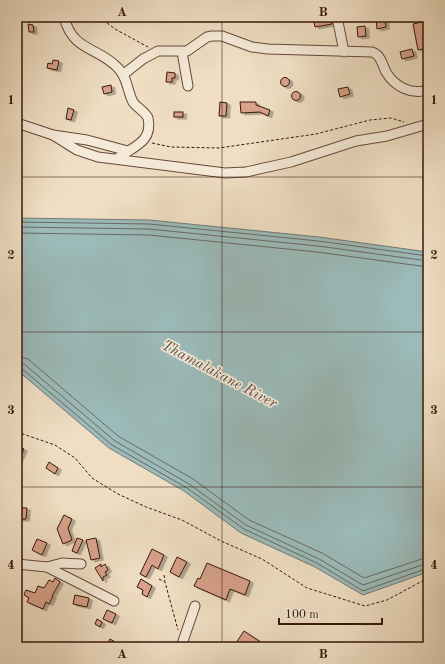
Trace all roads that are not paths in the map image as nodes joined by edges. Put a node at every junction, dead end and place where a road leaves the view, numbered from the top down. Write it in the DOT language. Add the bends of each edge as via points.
graph roads {
  1 [pos="64,17"];
  2 [pos="337,17"];
  3 [pos="182,52"];
  4 [pos="344,52"];
  5 [pos="124,74"];
  6 [pos="188,86"];
  7 [pos="428,90"];
  8 [pos="17,123"];
  9 [pos="428,124"];
  10 [pos="52,135"];
  11 [pos="128,151"];
  12 [pos="118,158"];
  13 [pos="17,564"];
  14 [pos="81,564"];
  15 [pos="47,567"];
  16 [pos="114,601"];
  17 [pos="195,606"];
  18 [pos="181,647"];
  1 -- 5 [label="street" via="70,34 78,44 106,57"];
  2 -- 4 [label="street"];
  3 -- 4 [label="street" via="207,37 217,35 252,47"];
  3 -- 5 [label="street" via="158,51"];
  3 -- 6 [label="street"];
  4 -- 7 [label="street" via="377,53 386,72 398,86 408,91"];
  5 -- 11 [label="street" via="133,102 148,118 143,142"];
  8 -- 10 [label="street"];
  9 -- 12 [label="street" via="246,172 205,172"];
  10 -- 11 [label="street" via="87,140"];
  10 -- 12 [label="street" via="88,154"];
  11 -- 12 [label="street"];
  13 -- 15 [label="street"];
  14 -- 15 [label="street" via="62,563"];
  15 -- 16 [label="street"];
  17 -- 18 [label="street"];
}
